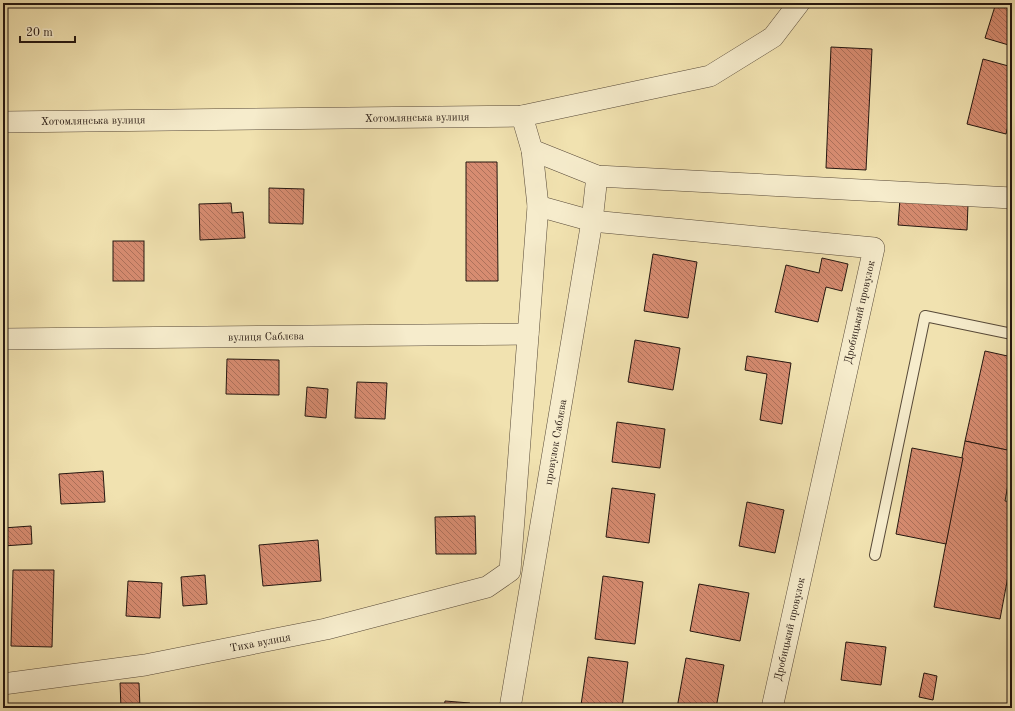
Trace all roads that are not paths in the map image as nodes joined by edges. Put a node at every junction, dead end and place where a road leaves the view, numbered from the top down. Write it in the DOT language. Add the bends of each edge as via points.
graph roads {
  1 [pos="799,3"];
  2 [pos="522,116"];
  3 [pos="3,122"];
  4 [pos="532,150"];
  5 [pos="597,176"];
  6 [pos="1012,198"];
  7 [pos="538,206"];
  8 [pos="592,221"];
  9 [pos="528,334"];
  10 [pos="1012,334"];
  11 [pos="3,338"];
  12 [pos="875,555"];
  13 [pos="3,684"];
  14 [pos="510,708"];
  15 [pos="772,708"];
  1 -- 2 [label="street, Хотомлянська вулиця" via="773,37 710,76"];
  2 -- 3 [label="street, Хотомлянська вулиця"];
  2 -- 4 [label="street"];
  4 -- 5 [label="street"];
  4 -- 7 [label="street"];
  5 -- 6 [label="street"];
  5 -- 8 [label="street, провулок Саблєва"];
  7 -- 8 [label="street, Дробицький провулок"];
  7 -- 9 [label="street"];
  8 -- 14 [label="street, провулок Саблєва"];
  8 -- 15 [label="street, Дробицький провулок" via="874,248"];
  9 -- 11 [label="street, вулиця Саблєва"];
  9 -- 13 [label="street, Тиха вулиця" via="510,571 487,587 326,629 145,665"];
  10 -- 12 [label="lane" via="925,316"];
}
